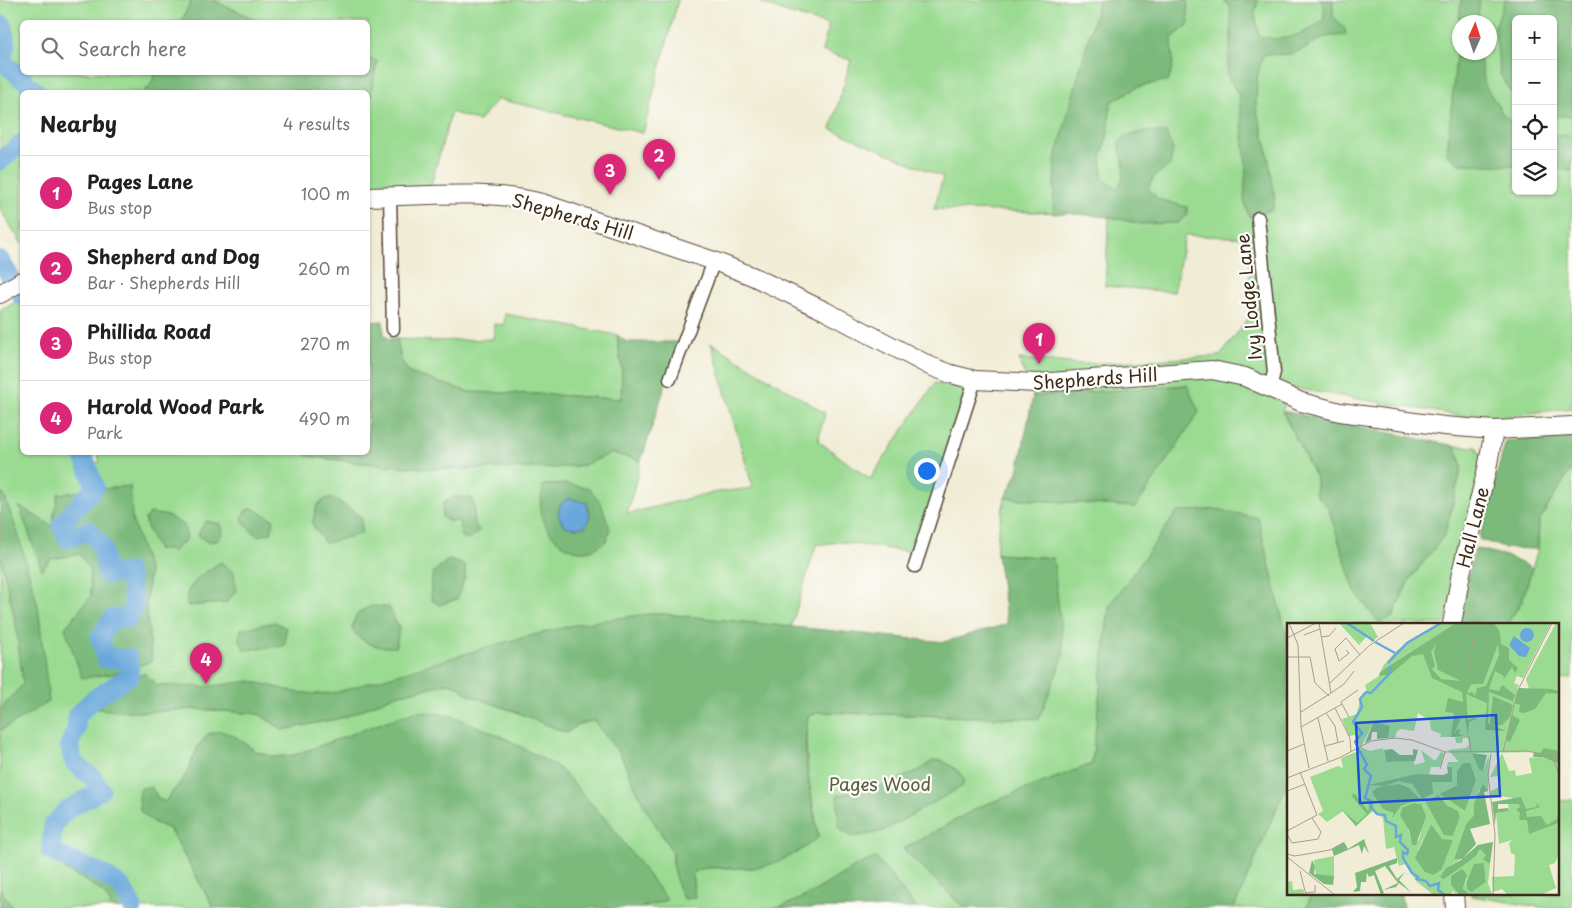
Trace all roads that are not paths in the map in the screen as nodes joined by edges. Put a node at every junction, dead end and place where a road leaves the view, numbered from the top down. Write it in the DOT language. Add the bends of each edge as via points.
graph roads {
  1 [pos="390,196"];
  2 [pos="370,197"];
  3 [pos="1258,218"];
  4 [pos="714,261"];
  5 [pos="20,282"];
  6 [pos="0,294"];
  7 [pos="393,329"];
  8 [pos="670,378"];
  9 [pos="975,380"];
  10 [pos="1272,380"];
  11 [pos="1572,426"];
  12 [pos="1494,430"];
  13 [pos="916,566"];
  14 [pos="1452,623"];
  1 -- 2 [label="street, Shepherds Hill"];
  1 -- 4 [label="street, Shepherds Hill" via="498,195 521,198"];
  1 -- 7 [label="street"];
  3 -- 10 [label="street, Ivy Lodge Lane"];
  4 -- 8 [label="street"];
  4 -- 9 [label="street, Shepherds Hill" via="795,296 930,366"];
  5 -- 6 [label="street"];
  9 -- 10 [label="street, Shepherds Hill" via="1038,383 1212,370"];
  9 -- 13 [label="street"];
  10 -- 12 [label="street, Shepherds Hill" via="1301,402 1340,412"];
  11 -- 12 [label="street, Shepherds Hill"];
  12 -- 14 [label="street, Hall Lane"];
}
